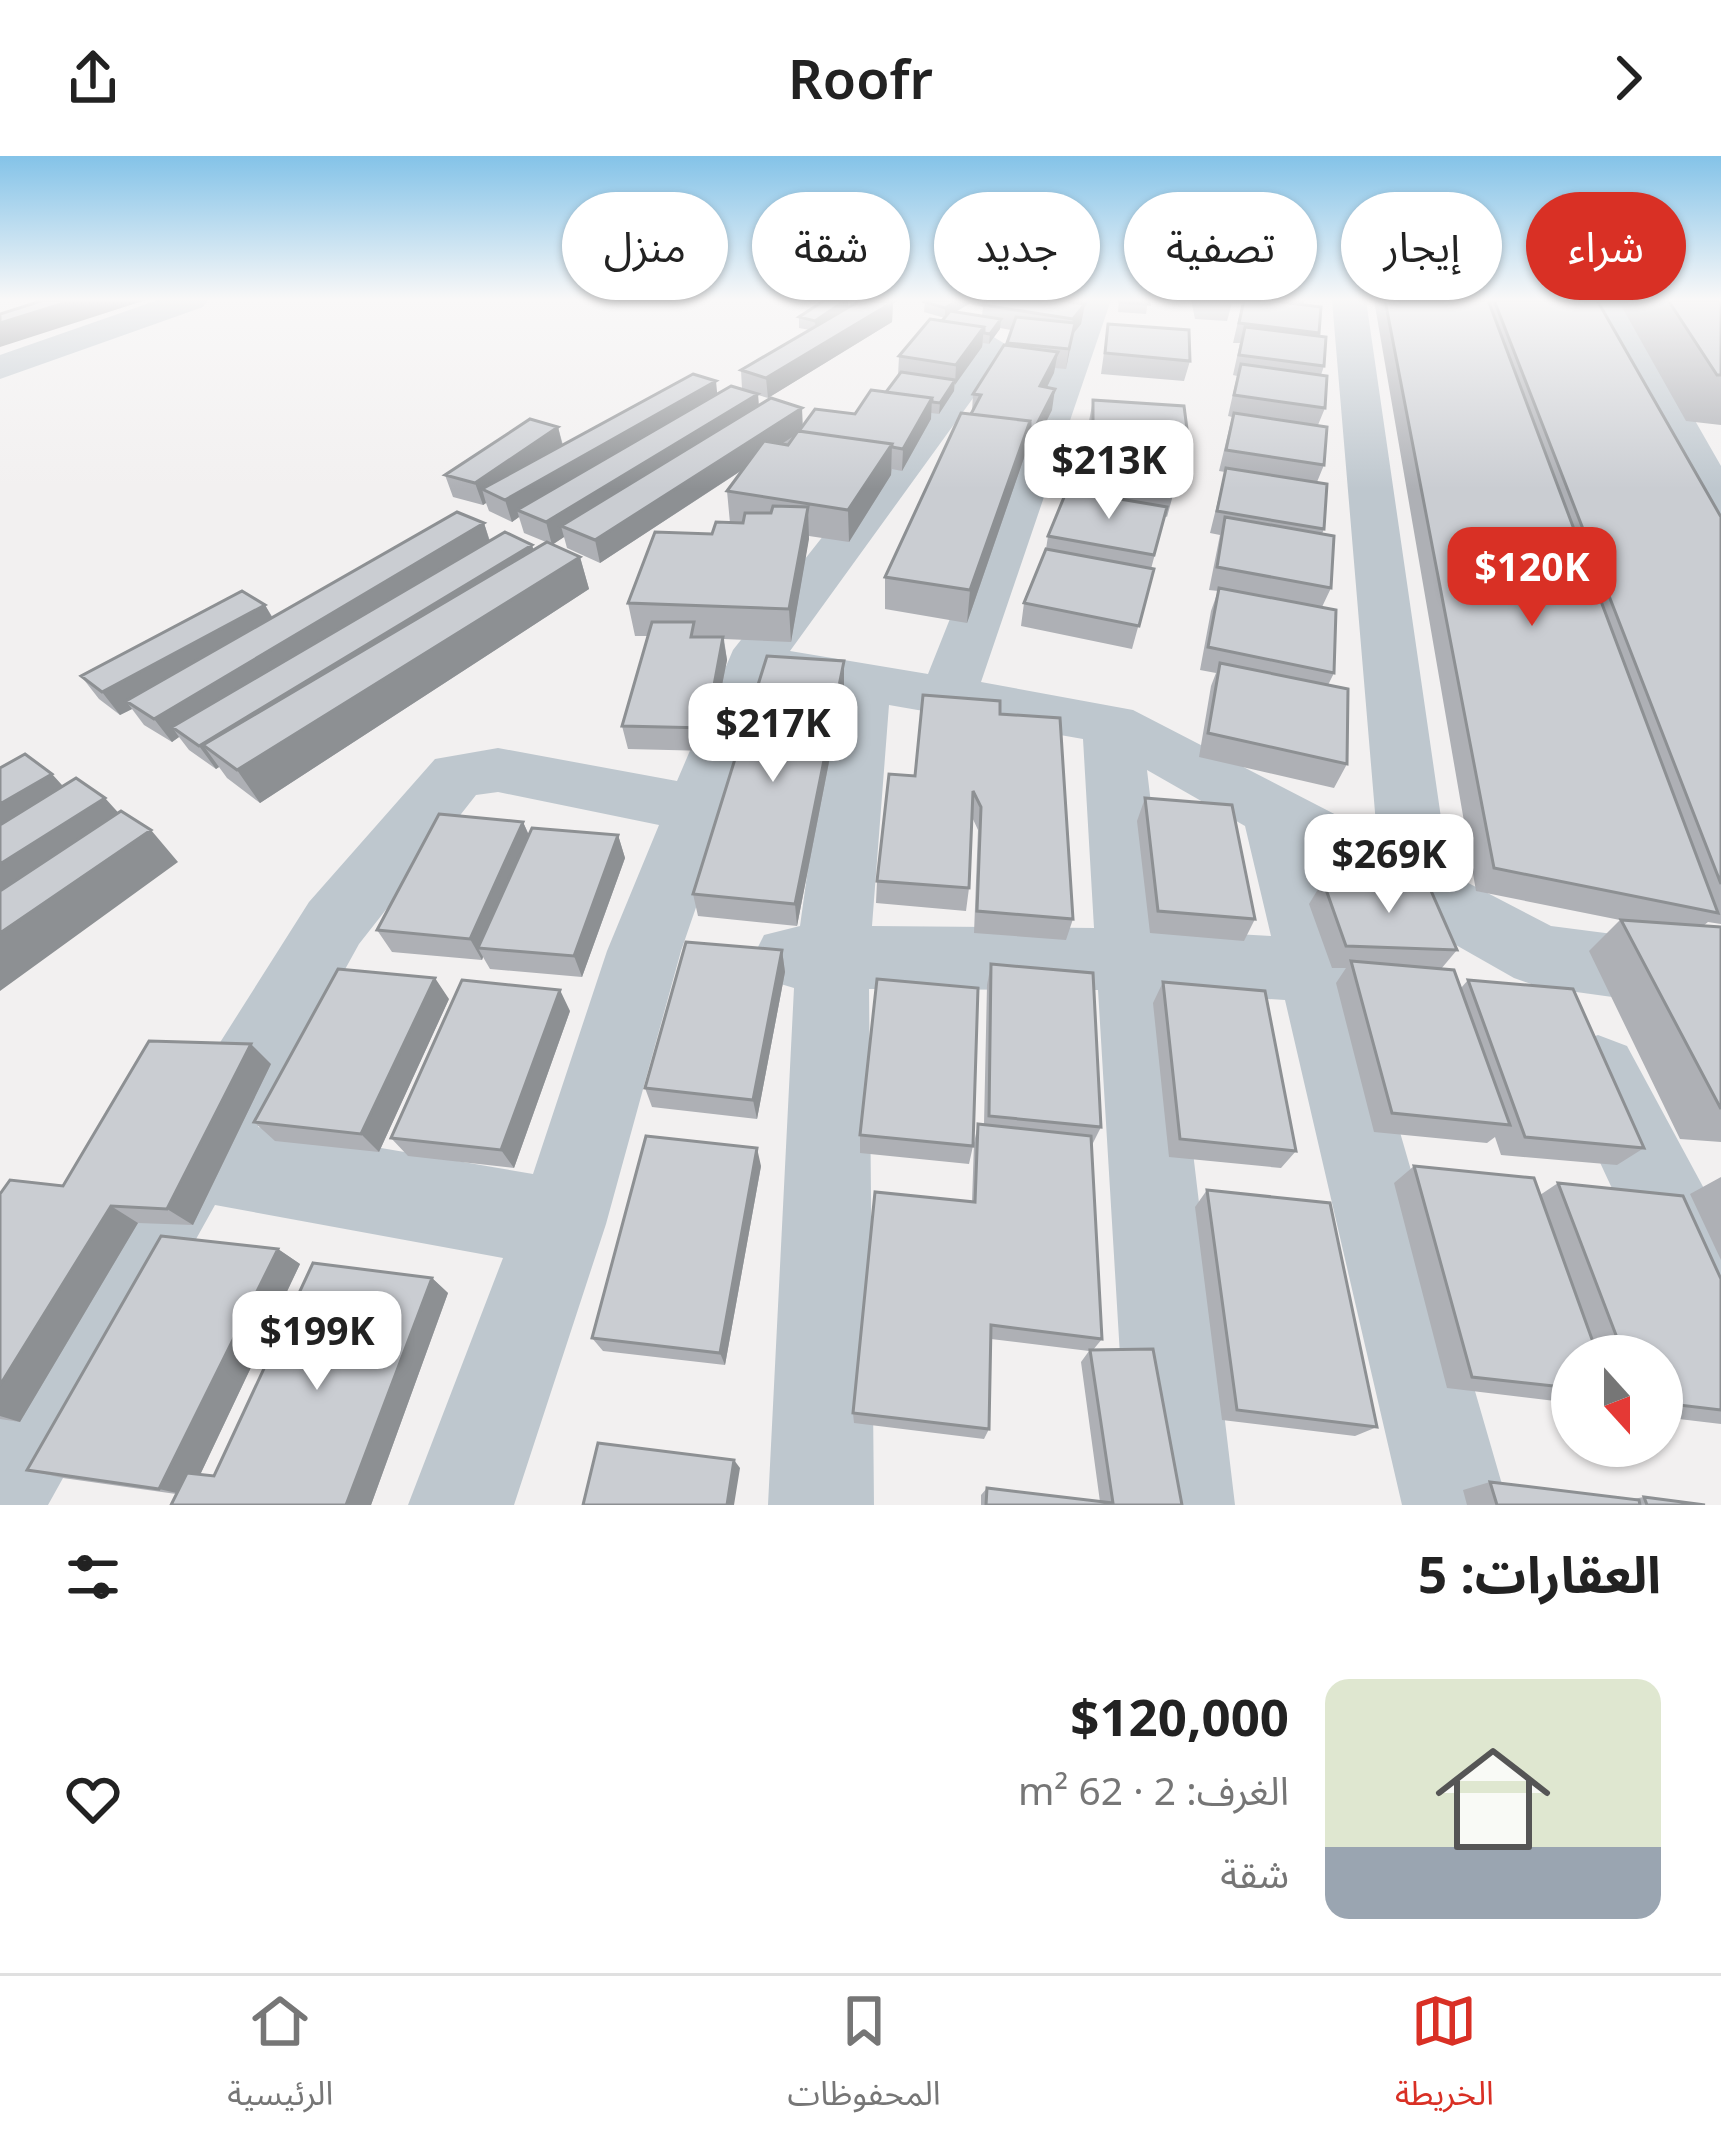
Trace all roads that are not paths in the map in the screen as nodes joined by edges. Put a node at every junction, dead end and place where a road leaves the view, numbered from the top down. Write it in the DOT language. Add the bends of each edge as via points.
graph roads {
  1 [pos="980,363"];
  2 [pos="1065,363"];
  3 [pos="1356,363"];
  4 [pos="1643,363"];
  5 [pos="1721,506"];
  6 [pos="753,663"];
  7 [pos="863,680"];
  8 [pos="949,693"];
  9 [pos="1112,724"];
  10 [pos="694,808"];
  11 [pos="1274,810"];
  12 [pos="1416,886"];
  13 [pos="644,951"];
  14 [pos="1540,956"];
  15 [pos="832,959"];
  16 [pos="1133,959"];
  17 [pos="1314,970"];
  18 [pos="1721,980"];
  19 [pos="195,1159"];
  20 [pos="561,1224"];
  21 [pos="1721,1316"];
  22 [pos="0,1487"];
  23 [pos="461,1505"];
  24 [pos="821,1505"];
  25 [pos="1182,1505"];
  26 [pos="1455,1505"];
  1 -- 6 [label="street"];
  2 -- 8 [label="street"];
  3 -- 12 [label="street"];
  4 -- 5 [label="street"];
  6 -- 7 [label="street"];
  6 -- 10 [label="street"];
  7 -- 8 [label="street"];
  7 -- 15 [label="street"];
  8 -- 9 [label="street"];
  9 -- 11 [label="street"];
  9 -- 16 [label="street"];
  10 -- 13 [label="street"];
  10 -- 19 [label="street" via="498,770 457,776 334,923"];
  11 -- 12 [label="street"];
  11 -- 17 [label="street"];
  12 -- 14 [label="street"];
  13 -- 15 [label="street"];
  13 -- 20 [label="street"];
  14 -- 18 [label="street"];
  14 -- 21 [label="street"];
  15 -- 16 [label="street"];
  15 -- 24 [label="street"];
  16 -- 17 [label="street"];
  16 -- 25 [label="street"];
  17 -- 26 [label="street"];
  19 -- 20 [label="street"];
  19 -- 22 [label="street"];
  20 -- 23 [label="street"];
}
